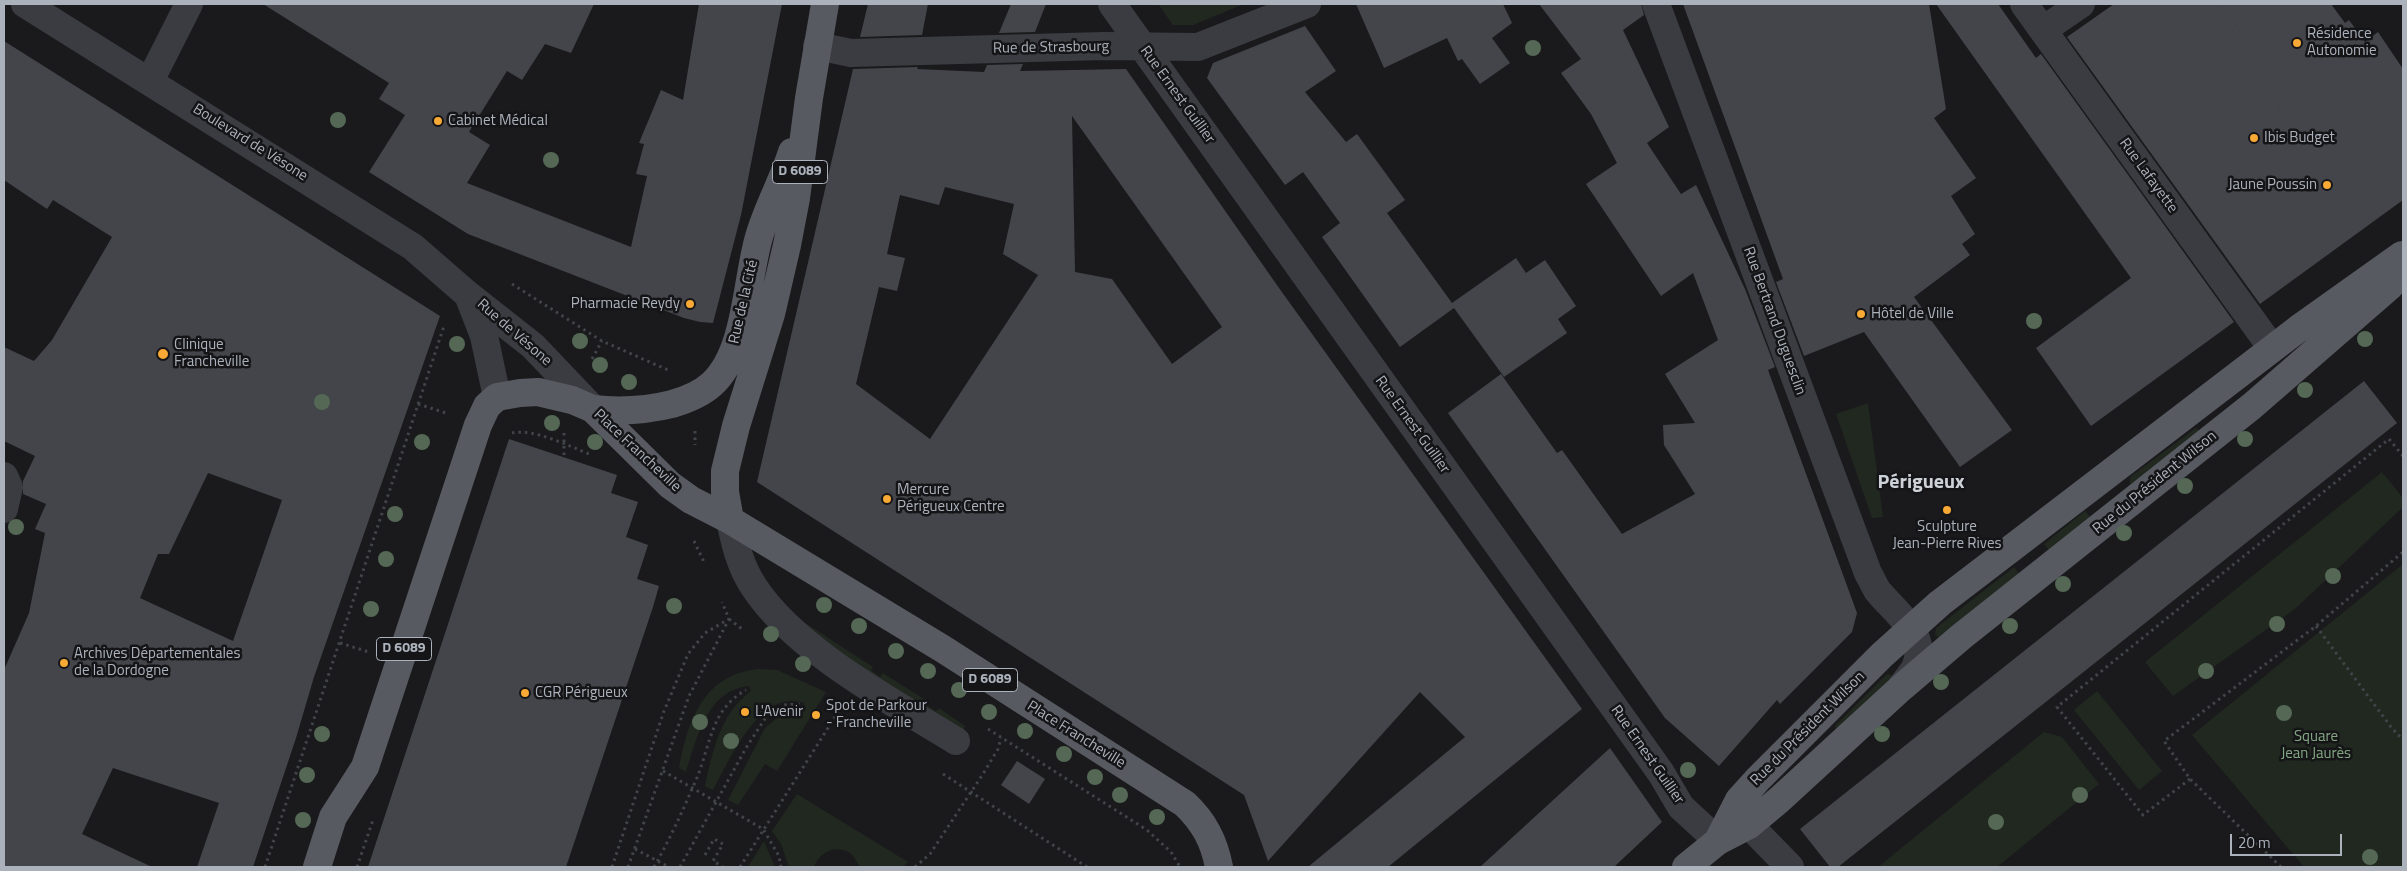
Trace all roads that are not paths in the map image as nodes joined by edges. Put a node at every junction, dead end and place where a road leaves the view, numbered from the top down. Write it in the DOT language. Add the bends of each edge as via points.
graph roads {
  1 [pos="24,4"];
  2 [pos="189,4"];
  3 [pos="825,4"];
  4 [pos="1112,4"];
  5 [pos="1307,4"];
  6 [pos="1656,4"];
  7 [pos="2024,4"];
  8 [pos="2080,4"];
  9 [pos="2043,30"];
  10 [pos="818,46"];
  11 [pos="1142,47"];
  12 [pos="150,80"];
  13 [pos="809,98"];
  14 [pos="2403,254"];
  15 [pos="2403,272"];
  16 [pos="467,294"];
  17 [pos="2272,348"];
  18 [pos="497,397"];
  19 [pos="593,409"];
  20 [pos="4,476"];
  21 [pos="4,509"];
  22 [pos="730,520"];
  23 [pos="1912,628"];
  24 [pos="1900,688"];
  25 [pos="956,741"];
  26 [pos="1749,825"];
  27 [pos="1718,840"];
  28 [pos="317,867"];
  29 [pos="1219,867"];
  30 [pos="1686,867"];
  31 [pos="1790,867"];
  1 -- 12 [label="street, Boulevard de Vésone"];
  2 -- 12 [label="street"];
  3 -- 10 [label="main road, D 6089"];
  4 -- 11 [label="street, Rue Ernest Guillier"];
  5 -- 11 [label="street, Rue de Strasbourg" via="1198,47"];
  6 -- 23 [label="street, Rue Bertrand Duguesclin" via="1868,573 1877,589"];
  7 -- 9 [label="street, Rue Lafayette"];
  8 -- 9 [label="street"];
  9 -- 17 [label="street, Rue Lafayette"];
  10 -- 11 [label="street, Rue de Strasbourg" via="851,53"];
  10 -- 13 [label="main road, D 6089"];
  11 -- 27 [label="street, Rue Ernest Guillier" via="1682,807"];
  12 -- 16 [label="street, Boulevard de Vésone" via="413,247"];
  13 -- 19 [label="main road, Rue de la Cité" via="791,156 759,237 737,341 726,367 712,384 689,399 648,410 619,412"];
  13 -- 22 [label="main road, D 6089" via="787,245 771,314 725,471"];
  14 -- 17 [label="main road, Rue du Président Wilson"];
  15 -- 24 [label="main road, Rue du Président Wilson" via="2252,406"];
  16 -- 18 [label="street, Rue de Vésone" via="484,336"];
  16 -- 19 [label="street, Rue de Vésone" via="533,346"];
  17 -- 23 [label="main road, Rue du Président Wilson" via="1968,580"];
  18 -- 19 [label="main road, Place Francheville / D 6089" via="538,392"];
  18 -- 28 [label="main road, D 6089" via="487,406 478,425 365,768 333,817"];
  19 -- 22 [label="main road, Place Francheville / D 6089" via="670,486"];
  20 -- 21 [label="street" via="10,487"];
  22 -- 25 [label="street" via="736,549 754,587 787,627 859,680"];
  22 -- 29 [label="main road, Place Francheville / D 6089" via="944,649 1185,804 1209,834"];
  23 -- 24 [label="street, Rue du Président Wilson" via="1918,657 1914,669"];
  23 -- 27 [label="main road, Rue du Président Wilson" via="1840,696 1739,800"];
  24 -- 26 [label="main road, Rue du Président Wilson"];
  26 -- 27 [label="main road, Rue du Président Wilson"];
  26 -- 31 [label="street"];
  27 -- 30 [label="main road, Rue du Président Wilson"];
}
